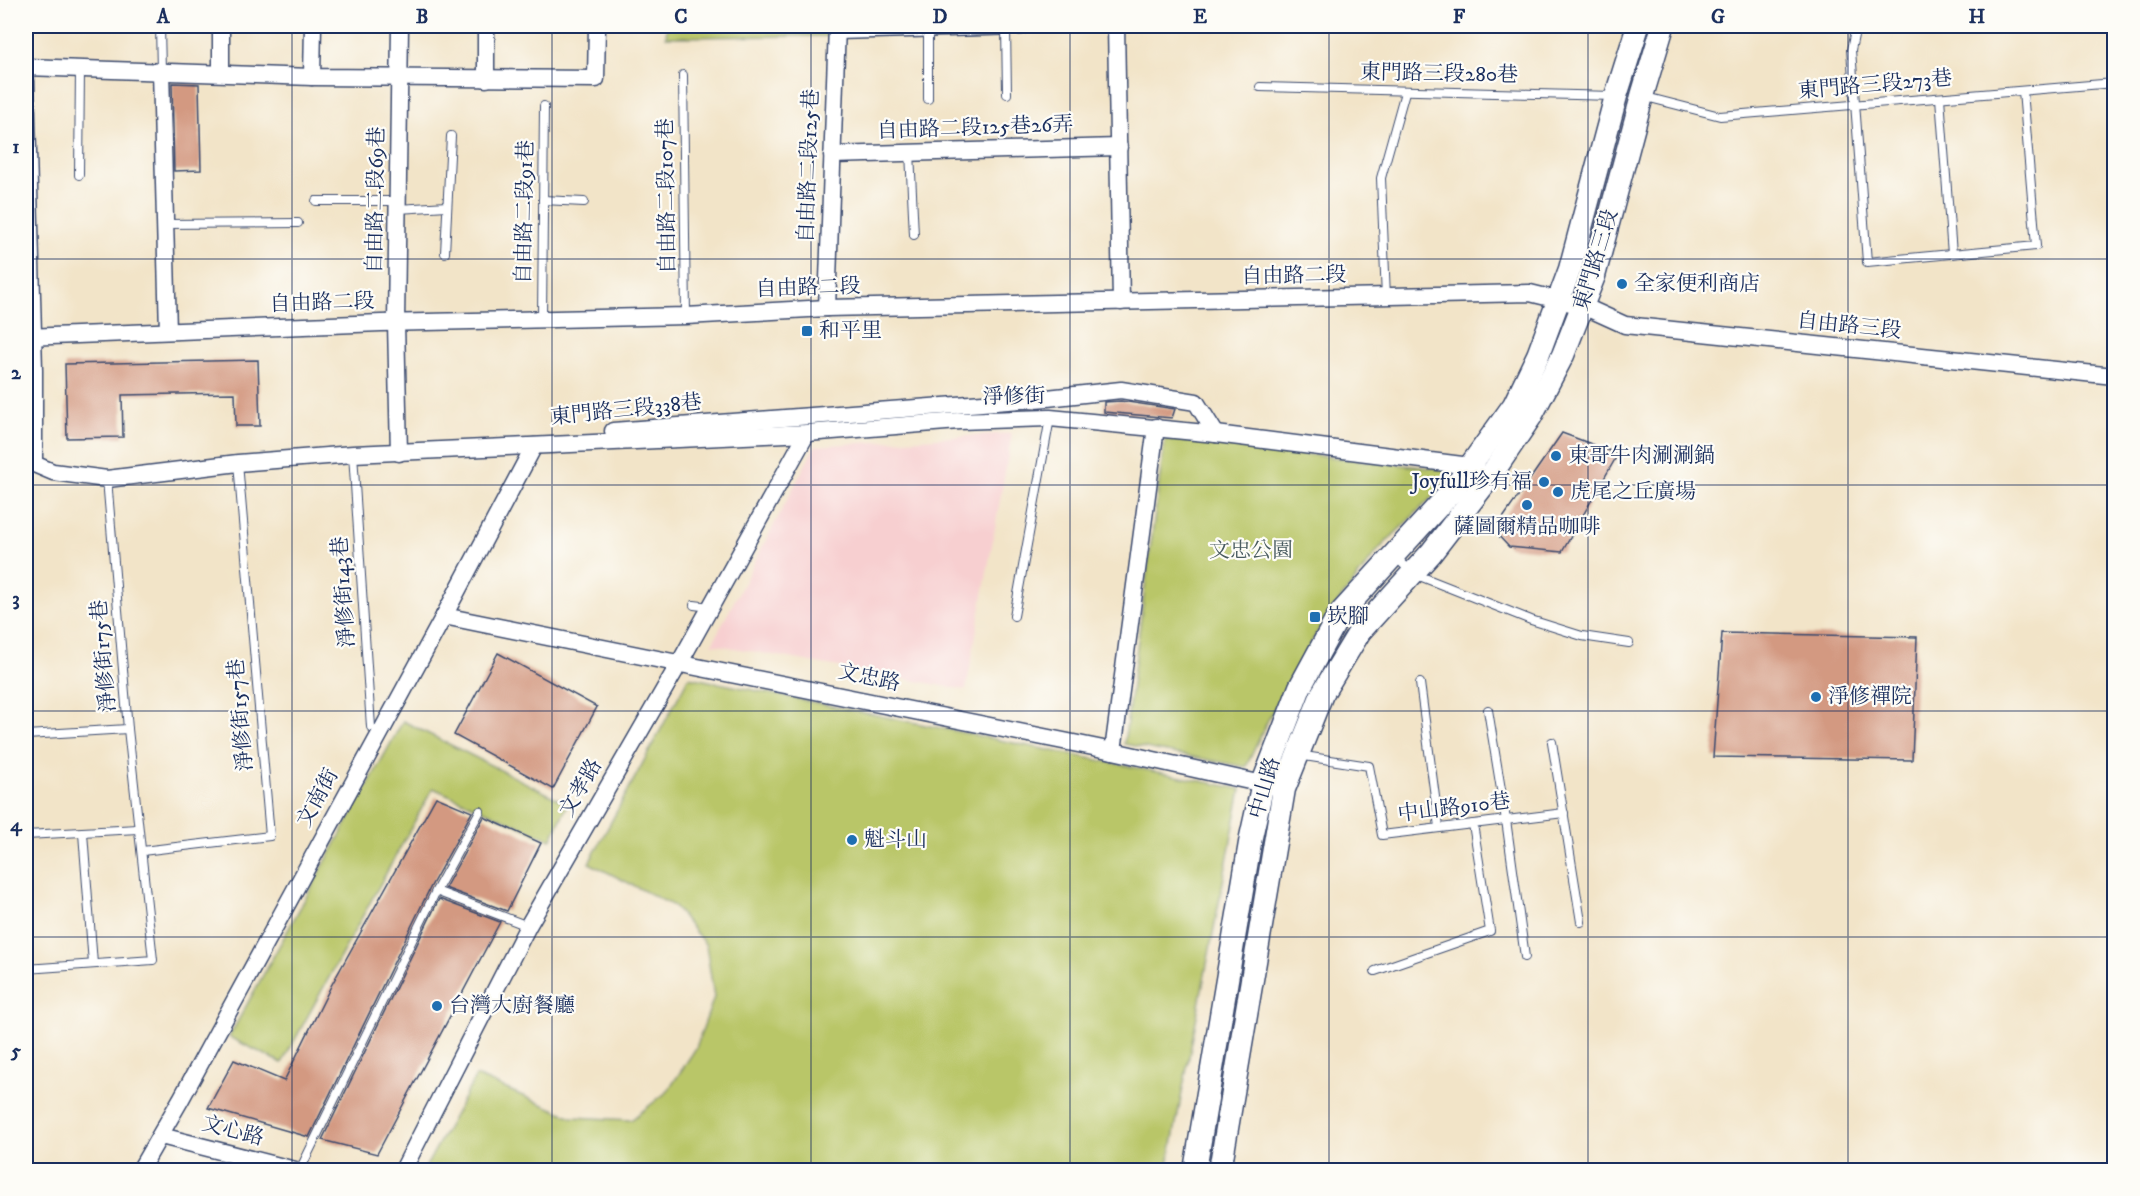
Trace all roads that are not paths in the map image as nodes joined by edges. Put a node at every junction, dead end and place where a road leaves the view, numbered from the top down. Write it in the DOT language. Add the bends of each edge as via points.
graph roads {
  1 [pos="160,26"];
  2 [pos="221,26"];
  3 [pos="313,26"];
  4 [pos="400,26"];
  5 [pos="486,26"];
  6 [pos="597,26"];
  7 [pos="1006,26"];
  8 [pos="1021,26"];
  9 [pos="1116,26"];
  10 [pos="1638,26"];
  11 [pos="1663,26"];
  12 [pos="1856,26"];
  13 [pos="837,28"];
  14 [pos="928,29"];
  15 [pos="26,67"];
  16 [pos="80,69"];
  17 [pos="161,71"];
  18 [pos="221,73"];
  19 [pos="683,75"];
  20 [pos="26,78"];
  21 [pos="312,78"];
  22 [pos="400,78"];
  23 [pos="486,79"];
  24 [pos="2115,83"];
  25 [pos="1260,87"];
  26 [pos="2023,91"];
  27 [pos="1405,92"];
  28 [pos="1007,94"];
  29 [pos="1616,96"];
  30 [pos="1641,96"];
  31 [pos="1940,98"];
  32 [pos="928,99"];
  33 [pos="1856,105"];
  34 [pos="544,106"];
  35 [pos="451,136"];
  36 [pos="1119,147"];
  37 [pos="910,151"];
  38 [pos="832,155"];
  39 [pos="79,175"];
  40 [pos="543,200"];
  41 [pos="316,201"];
  42 [pos="584,202"];
  43 [pos="398,205"];
  44 [pos="447,206"];
  45 [pos="298,223"];
  46 [pos="164,224"];
  47 [pos="914,235"];
  48 [pos="446,253"];
  49 [pos="1952,254"];
  50 [pos="1386,297"];
  51 [pos="1559,299"];
  52 [pos="1121,302"];
  53 [pos="1583,306"];
  54 [pos="827,308"];
  55 [pos="686,316"];
  56 [pos="542,320"];
  57 [pos="396,323"];
  58 [pos="168,331"];
  59 [pos="29,337"];
  60 [pos="2115,376"];
  61 [pos="1050,418"];
  62 [pos="1156,428"];
  63 [pos="807,433"];
  64 [pos="1216,434"];
  65 [pos="534,446"];
  66 [pos="399,453"];
  67 [pos="352,454"];
  68 [pos="30,463"];
  69 [pos="238,464"];
  70 [pos="1480,472"];
  71 [pos="106,479"];
  72 [pos="1393,554"];
  73 [pos="1412,573"];
  74 [pos="444,616"];
  75 [pos="1014,616"];
  76 [pos="1629,643"];
  77 [pos="680,662"];
  78 [pos="1420,683"];
  79 [pos="1488,710"];
  80 [pos="371,727"];
  81 [pos="128,729"];
  82 [pos="26,735"];
  83 [pos="1552,742"];
  84 [pos="1113,751"];
  85 [pos="1298,755"];
  86 [pos="1273,786"];
  87 [pos="480,811"];
  88 [pos="1564,813"];
  89 [pos="1506,820"];
  90 [pos="1473,824"];
  91 [pos="1439,827"];
  92 [pos="138,829"];
  93 [pos="83,833"];
  94 [pos="26,836"];
  95 [pos="142,851"];
  96 [pos="436,891"];
  97 [pos="1581,922"];
  98 [pos="528,926"];
  99 [pos="1525,957"];
  100 [pos="93,964"];
  101 [pos="26,969"];
  102 [pos="1376,971"];
  103 [pos="161,1136"];
  104 [pos="140,1170"];
  105 [pos="295,1170"];
  106 [pos="300,1170"];
  107 [pos="403,1170"];
  108 [pos="1195,1170"];
  109 [pos="1220,1170"];
  1 -- 17 [label="lane"];
  2 -- 18 [label="street"];
  3 -- 21 [label="street"];
  4 -- 22 [label="street, 自由路二段69巷"];
  5 -- 23 [label="street"];
  6 -- 23 [label="street" via="596,79"];
  7 -- 8 [label="street"];
  7 -- 14 [label="street"];
  7 -- 28 [label="lane"];
  9 -- 36 [label="street"];
  10 -- 29 [label="main road, 東門路三段"];
  11 -- 30 [label="main road, 東門路三段"];
  12 -- 33 [label="lane" via="1851,50"];
  13 -- 14 [label="street"];
  13 -- 38 [label="street, 自由路二段125巷"];
  14 -- 32 [label="lane"];
  15 -- 16 [label="street"];
  16 -- 17 [label="street"];
  16 -- 39 [label="lane"];
  17 -- 18 [label="street"];
  17 -- 46 [label="street"];
  18 -- 21 [label="street"];
  19 -- 55 [label="lane, 自由路二段107巷"];
  20 -- 59 [label="street"];
  21 -- 22 [label="street"];
  22 -- 23 [label="street"];
  22 -- 43 [label="street, 自由路二段69巷"];
  24 -- 26 [label="lane, 東門路三段273巷"];
  25 -- 27 [label="lane, 東門路三段280巷"];
  26 -- 31 [label="lane, 東門路三段273巷"];
  26 -- 49 [label="lane" via="2036,246"];
  27 -- 29 [label="lane, 東門路三段280巷"];
  27 -- 50 [label="lane" via="1381,178"];
  29 -- 51 [label="main road, 東門路三段"];
  30 -- 33 [label="lane, 東門路三段273巷" via="1720,116"];
  30 -- 53 [label="main road, 東門路三段"];
  31 -- 33 [label="lane, 東門路三段273巷"];
  31 -- 49 [label="lane"];
  33 -- 49 [label="lane" via="1867,262"];
  34 -- 40 [label="lane, 自由路二段91巷"];
  35 -- 44 [label="lane"];
  36 -- 37 [label="street, 自由路二段125巷26弄"];
  36 -- 52 [label="street"];
  37 -- 38 [label="street, 自由路二段125巷26弄"];
  37 -- 47 [label="lane"];
  38 -- 54 [label="street, 自由路二段125巷"];
  40 -- 42 [label="lane"];
  40 -- 56 [label="lane, 自由路二段91巷"];
  41 -- 43 [label="lane"];
  43 -- 44 [label="lane"];
  43 -- 57 [label="street, 自由路二段69巷"];
  44 -- 48 [label="lane"];
  45 -- 46 [label="lane"];
  46 -- 58 [label="street"];
  50 -- 51 [label="street, 自由路二段" via="1530,293"];
  50 -- 52 [label="street, 自由路二段"];
  51 -- 53 [label="street, 自由路二段"];
  51 -- 70 [label="main road, 東門路三段" via="1538,355"];
  52 -- 54 [label="street, 自由路二段"];
  53 -- 60 [label="street, 自由路三段" via="1625,325"];
  53 -- 70 [label="main road, 東門路三段" via="1531,416"];
  54 -- 55 [label="street, 自由路二段"];
  55 -- 56 [label="street, 自由路二段"];
  56 -- 57 [label="street, 自由路二段"];
  57 -- 58 [label="street, 自由路二段"];
  57 -- 66 [label="street, 自由路二段69巷"];
  58 -- 59 [label="street, 自由路二段"];
  59 -- 68 [label="street"];
  61 -- 62 [label="street, 淨修街"];
  61 -- 63 [label="street, 淨修街"];
  61 -- 75 [label="lane"];
  62 -- 64 [label="street, 淨修街"];
  62 -- 84 [label="street"];
  63 -- 65 [label="street, 淨修街"];
  63 -- 77 [label="street, 文孝路" via="702,606"];
  64 -- 65 [label="street, 東門路三段338巷" via="1196,402 1121,390 552,436"];
  64 -- 70 [label="street, 淨修街"];
  65 -- 66 [label="street, 東門路三段338巷"];
  65 -- 74 [label="street, 文南街"];
  66 -- 67 [label="street, 東門路三段338巷"];
  67 -- 69 [label="street, 東門路三段338巷"];
  67 -- 80 [label="lane, 淨修街143巷"];
  68 -- 71 [label="street, 東門路三段338巷" via="53,472"];
  69 -- 71 [label="street, 東門路三段338巷"];
  69 -- 95 [label="lane, 淨修街157巷" via="270,836"];
  70 -- 72 [label="main road, 中山路" via="1453,489"];
  70 -- 73 [label="main road, 中山路" via="1431,553"];
  71 -- 81 [label="lane, 淨修街175巷"];
  72 -- 73 [label="lane"];
  72 -- 86 [label="main road, 中山路" via="1339,615 1300,687"];
  73 -- 76 [label="lane" via="1531,620 1582,636"];
  73 -- 85 [label="main road, 中山路" via="1360,631 1322,694"];
  74 -- 77 [label="street, 文忠路"];
  74 -- 103 [label="street, 文南街"];
  77 -- 84 [label="street, 文忠路"];
  77 -- 98 [label="street, 文孝路"];
  78 -- 91 [label="lane"];
  79 -- 89 [label="lane"];
  81 -- 82 [label="lane"];
  81 -- 92 [label="lane, 淨修街175巷"];
  83 -- 88 [label="lane"];
  84 -- 86 [label="street, 文忠路"];
  85 -- 86 [label="main road, 中山路"];
  85 -- 91 [label="lane, 中山路910巷" via="1369,766 1383,835"];
  86 -- 108 [label="main road, 中山路" via="1251,837"];
  86 -- 109 [label="main road, 中山路"];
  87 -- 96 [label="lane"];
  88 -- 89 [label="lane, 中山路910巷"];
  88 -- 97 [label="lane"];
  89 -- 90 [label="lane, 中山路910巷"];
  89 -- 99 [label="lane"];
  90 -- 91 [label="lane, 中山路910巷"];
  90 -- 102 [label="lane" via="1490,931"];
  92 -- 93 [label="lane"];
  92 -- 95 [label="lane, 淨修街175巷"];
  93 -- 94 [label="lane"];
  93 -- 100 [label="lane"];
  95 -- 100 [label="lane, 淨修街175巷" via="153,960"];
  96 -- 98 [label="lane"];
  96 -- 106 [label="lane"];
  98 -- 107 [label="street, 文孝路"];
  100 -- 101 [label="lane, 淨修街175巷"];
  103 -- 104 [label="street, 文南街"];
  103 -- 105 [label="street, 文心路" via="226,1157"];
}
